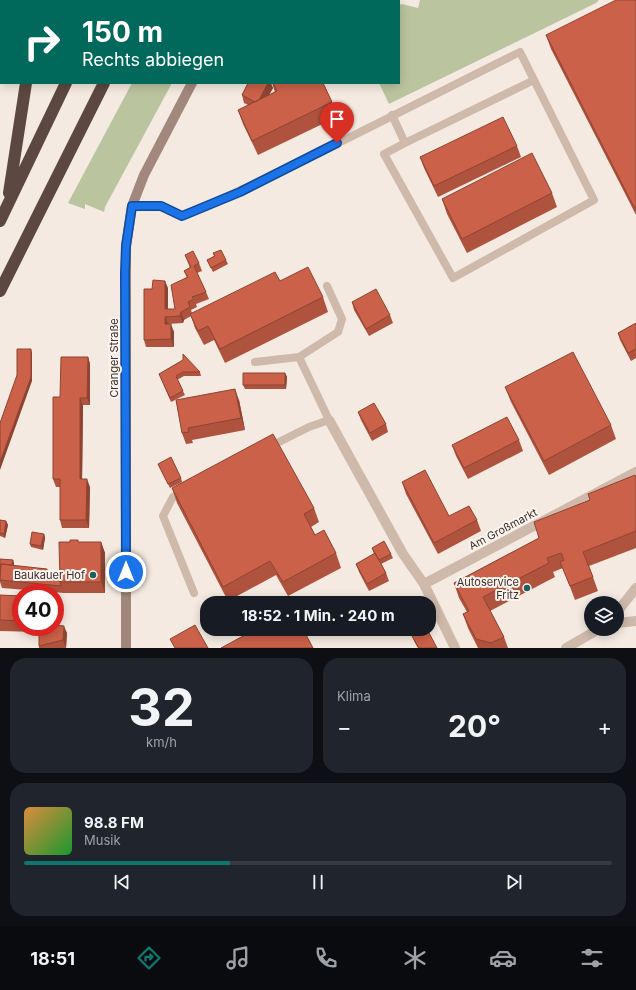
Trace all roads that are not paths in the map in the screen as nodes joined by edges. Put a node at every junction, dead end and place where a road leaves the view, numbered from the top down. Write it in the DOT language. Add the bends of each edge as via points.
graph roads {
  1 [pos="534,80"];
  2 [pos="26,84"];
  3 [pos="66,84"];
  4 [pos="104,84"];
  5 [pos="191,84"];
  6 [pos="392,115"];
  7 [pos="405,143"];
  8 [pos="7,206"];
  9 [pos="132,206"];
  10 [pos="0,221"];
  11 [pos="327,286"];
  12 [pos="0,291"];
  13 [pos="299,357"];
  14 [pos="255,362"];
  15 [pos="329,420"];
  16 [pos="260,452"];
  17 [pos="636,472"];
  18 [pos="193,487"];
  19 [pos="424,584"];
  20 [pos="636,588"];
  21 [pos="194,593"];
  22 [pos="624,603"];
  23 [pos="636,622"];
  24 [pos="624,623"];
  25 [pos="587,636"];
  26 [pos="570,647"];
  27 [pos="126,648"];
  28 [pos="455,648"];
  1 -- 6 [label="lane" via="520,52"];
  1 -- 7 [label="lane"];
  1 -- 7 [label="lane" via="594,200 453,278 384,154"];
  2 -- 8 [label="highway"];
  3 -- 8 [label="highway"];
  4 -- 12 [label="highway"];
  5 -- 9 [label="street, Cranger Straße" via="144,175"];
  6 -- 7 [label="lane"];
  6 -- 9 [label="lane" via="240,192 182,216 161,206"];
  8 -- 10 [label="highway"];
  9 -- 27 [label="street, Cranger Straße" via="125,273"];
  11 -- 13 [label="lane" via="342,320 338,332"];
  13 -- 14 [label="lane"];
  13 -- 15 [label="lane"];
  15 -- 16 [label="lane" via="309,427"];
  15 -- 19 [label="street" via="403,554"];
  17 -- 19 [label="street, Am Großmarkt"];
  18 -- 21 [label="lane" via="172,497 163,516"];
  19 -- 28 [label="street"];
  20 -- 22 [label="street"];
  23 -- 24 [label="street"];
  25 -- 26 [label="street"];
}
